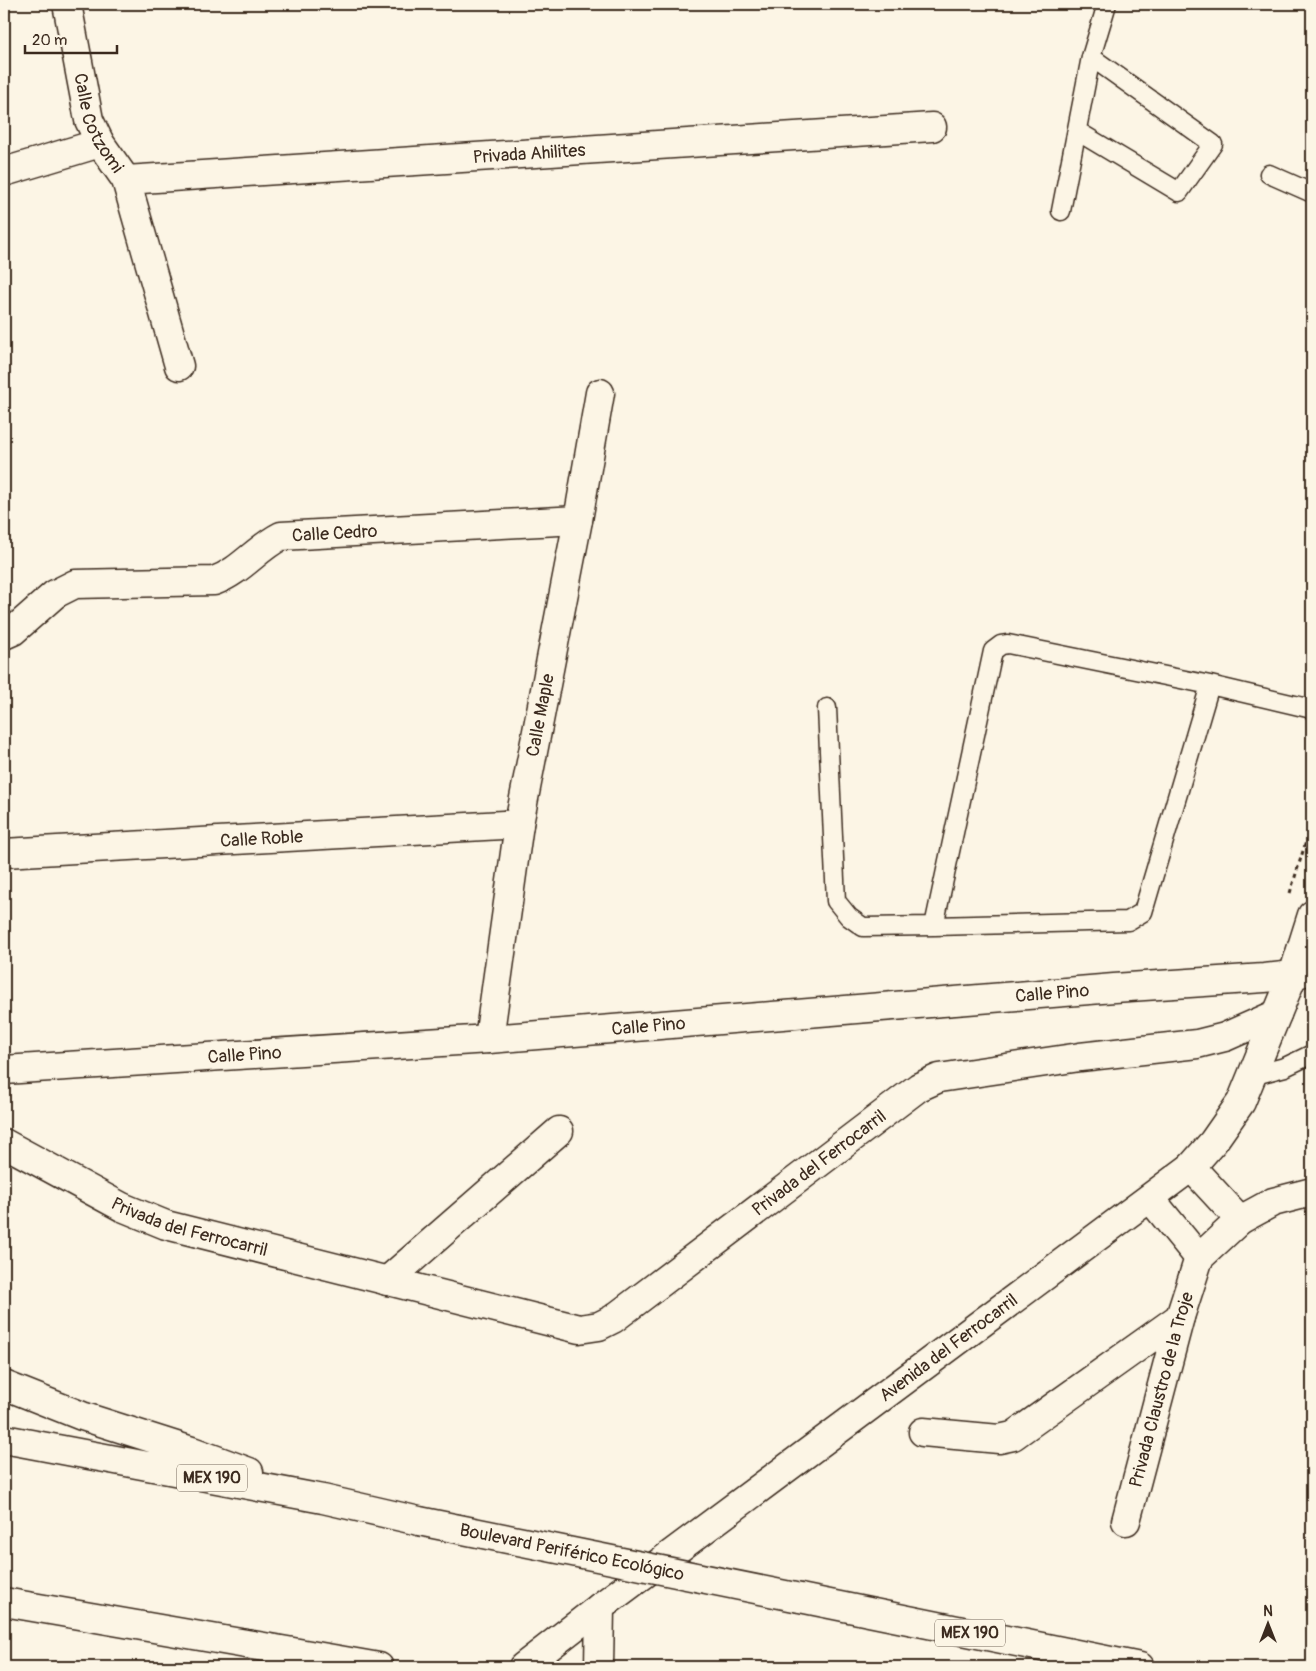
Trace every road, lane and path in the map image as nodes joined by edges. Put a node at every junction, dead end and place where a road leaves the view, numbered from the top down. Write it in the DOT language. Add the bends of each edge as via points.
graph roads {
  1 [pos="67,4"];
  2 [pos="1107,4"];
  3 [pos="1091,57"];
  4 [pos="932,127"];
  5 [pos="1077,131"];
  6 [pos="100,143"];
  7 [pos="4,172"];
  8 [pos="1269,174"];
  9 [pos="126,180"];
  10 [pos="1312,194"];
  11 [pos="1062,211"];
  12 [pos="178,366"];
  13 [pos="600,393"];
  14 [pos="578,520"];
  15 [pos="4,634"];
  16 [pos="1210,685"];
  17 [pos="827,708"];
  18 [pos="1312,709"];
  19 [pos="519,824"];
  20 [pos="4,853"];
  21 [pos="1312,915"];
  22 [pos="934,926"];
  23 [pos="1302,973"];
  24 [pos="1277,1014"];
  25 [pos="490,1039"];
  26 [pos="1312,1054"];
  27 [pos="1256,1065"];
  28 [pos="4,1070"];
  29 [pos="559,1131"];
  30 [pos="4,1143"];
  31 [pos="1191,1167"];
  32 [pos="1312,1192"];
  33 [pos="1150,1198"];
  34 [pos="1240,1220"];
  35 [pos="1199,1258"];
  36 [pos="387,1282"];
  37 [pos="1180,1317"];
  38 [pos="4,1385"];
  39 [pos="923,1432"];
  40 [pos="4,1439"];
  41 [pos="323,1499"];
  42 [pos="1126,1521"];
  43 [pos="4,1602"];
  44 [pos="600,1608"];
  45 [pos="379,1667"];
  46 [pos="523,1667"];
  47 [pos="599,1667"];
  48 [pos="1140,1667"];
  1 -- 6 [label="main road, Calle Cotzomi" via="89,120"];
  2 -- 3 [label="lane"];
  3 -- 5 [label="lane"];
  3 -- 5 [label="lane" via="1213,144 1179,192"];
  4 -- 9 [label="main road, Privada Ahilites"];
  5 -- 11 [label="lane"];
  6 -- 7 [label="main road"];
  6 -- 9 [label="main road, Calle Cotzomi"];
  8 -- 10 [label="lane"];
  9 -- 12 [label="main road, Calle Cotzomi"];
  13 -- 14 [label="main road, Calle Maple"];
  14 -- 15 [label="main road, Calle Cedro" via="281,536 268,542 228,576 214,581 75,584 55,594 14,632"];
  14 -- 19 [label="main road, Calle Maple"];
  16 -- 18 [label="lane"];
  16 -- 22 [label="lane" via="1143,912 1128,921"];
  16 -- 22 [label="lane" via="1008,644 993,650"];
  17 -- 22 [label="lane" via="836,901 849,917 863,927"];
  19 -- 20 [label="main road, Calle Roble"];
  19 -- 25 [label="main road, Calle Maple"];
  21 -- 23 [label="main road, Avenida del Ferrocarril"];
  23 -- 24 [label="main road, Avenida del Ferrocarril"];
  23 -- 25 [label="main road, Calle Pino"];
  24 -- 27 [label="main road, Avenida del Ferrocarril"];
  24 -- 36 [label="main road, Privada del Ferrocarril" via="1225,1037 1197,1044 938,1078 919,1087 613,1319 599,1326 579,1329"];
  25 -- 28 [label="main road, Calle Pino"];
  26 -- 27 [label="lane" via="1285,1067"];
  27 -- 31 [label="main road, Avenida del Ferrocarril" via="1241,1102"];
  29 -- 36 [label="main road"];
  30 -- 36 [label="main road, Privada del Ferrocarril" via="122,1207 166,1225"];
  31 -- 33 [label="main road, Avenida del Ferrocarril"];
  31 -- 34 [label="main road"];
  32 -- 34 [label="main road" via="1273,1202"];
  33 -- 35 [label="main road"];
  33 -- 44 [label="main road, Avenida del Ferrocarril"];
  34 -- 35 [label="main road"];
  35 -- 37 [label="main road, Privada Claustro de la Troje"];
  37 -- 39 [label="main road" via="1014,1436 999,1439"];
  37 -- 42 [label="main road, Privada Claustro de la Troje"];
  38 -- 41 [label="main road" via="82,1416 192,1451"];
  40 -- 41 [label="main road, Boulevard Periférico Ecológico / MEX 190"];
  41 -- 48 [label="main road, Boulevard Periférico Ecológico / MEX 190, bridge" via="419,1522"];
  43 -- 45 [label="main road"];
  44 -- 46 [label="main road, Avenida del Ferrocarril"];
  44 -- 47 [label="main road"];
}
